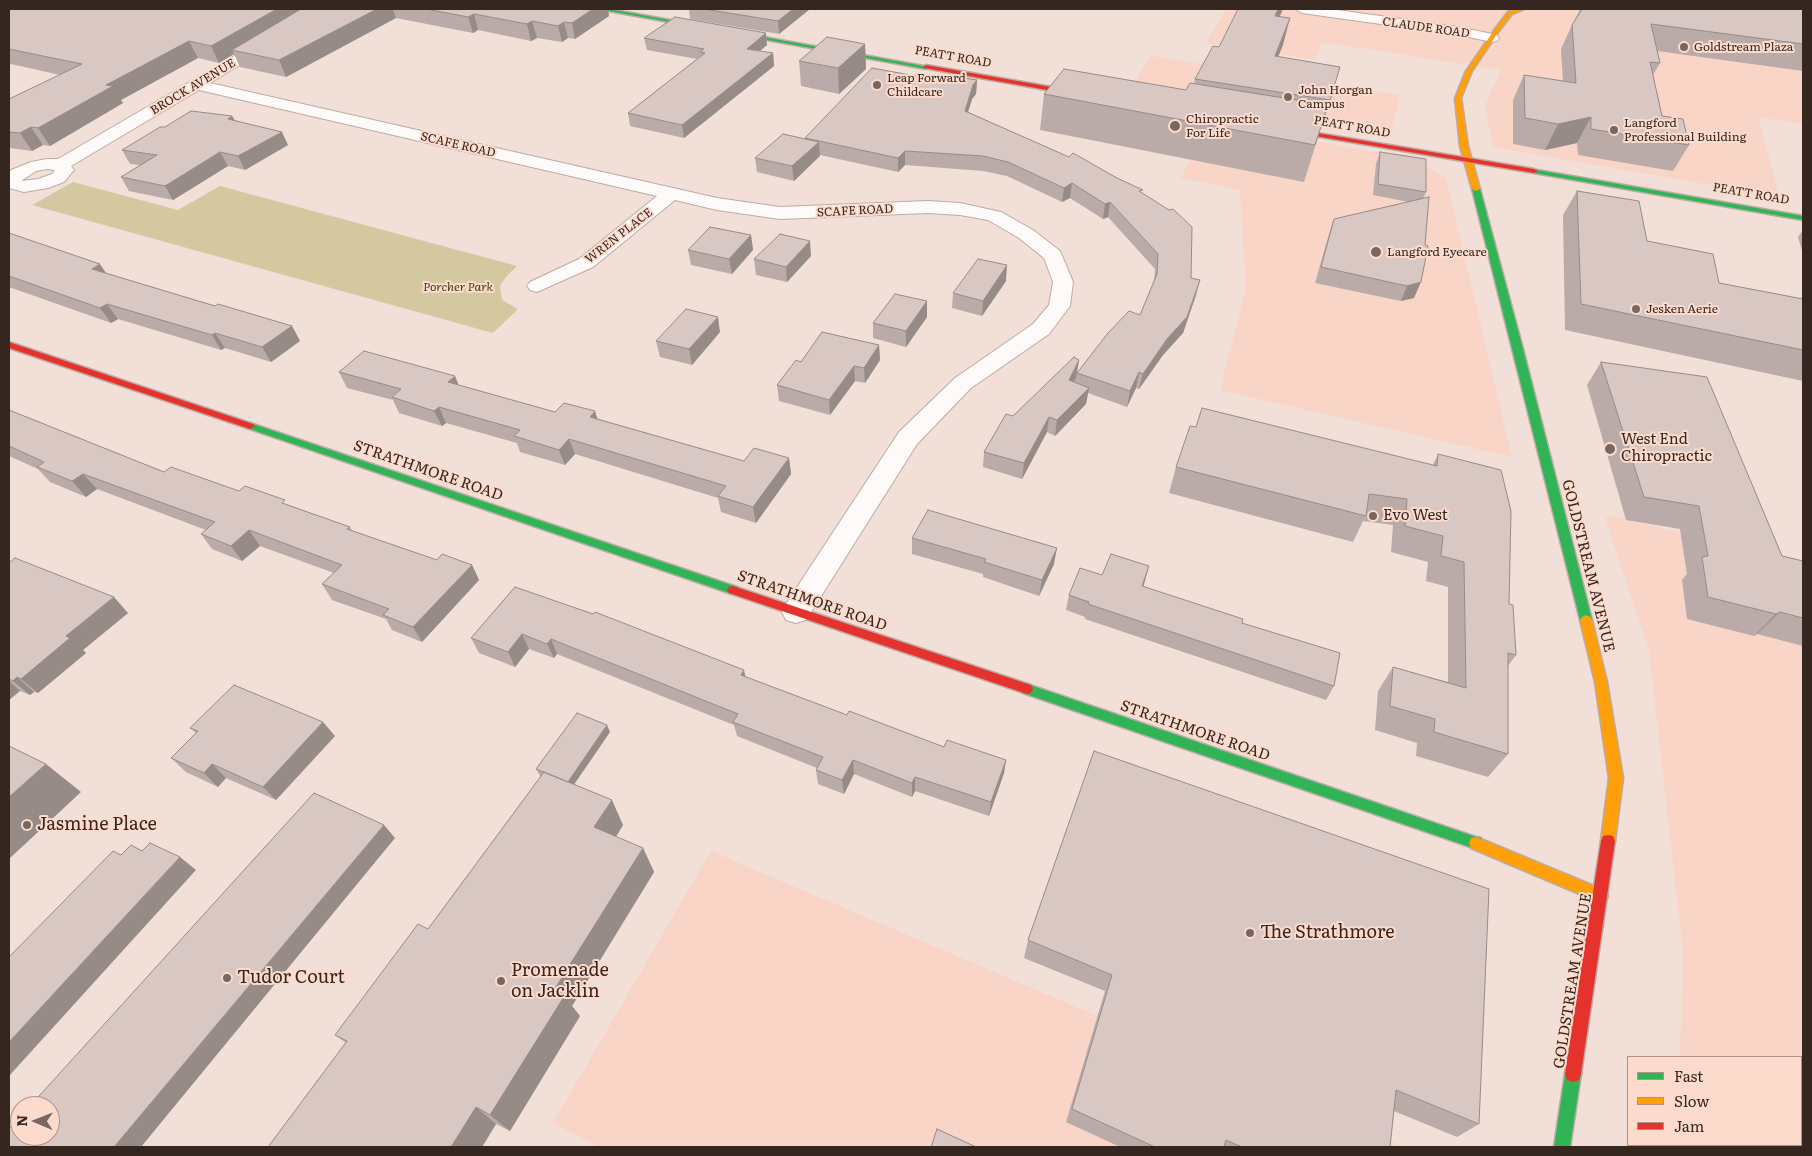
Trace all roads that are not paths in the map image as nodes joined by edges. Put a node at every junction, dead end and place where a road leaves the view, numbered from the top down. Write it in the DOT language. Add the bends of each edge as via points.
graph roads {
  1 [pos="325,9"];
  2 [pos="600,9"];
  3 [pos="1302,9"];
  4 [pos="1514,10"];
  5 [pos="1492,38"];
  6 [pos="197,85"];
  7 [pos="1095,96"];
  8 [pos="1270,127"];
  9 [pos="1468,161"];
  10 [pos="17,178"];
  11 [pos="671,194"];
  12 [pos="9,199"];
  13 [pos="1803,218"];
  14 [pos="537,286"];
  15 [pos="9,345"];
  16 [pos="796,612"];
  17 [pos="1601,896"];
  18 [pos="1562,1147"];
  1 -- 6 [label="street, BROCK AVENUE"];
  2 -- 7 [label="street, PEATT ROAD"];
  3 -- 5 [label="street, CLAUDE ROAD"];
  4 -- 5 [label="street, GOLDSTREAM AVENUE"];
  5 -- 9 [label="street, GOLDSTREAM AVENUE" via="1469,71 1458,98"];
  6 -- 10 [label="street, BROCK AVENUE" via="60,165 65,170 58,178 42,184"];
  6 -- 11 [label="street, SCAFE ROAD"];
  8 -- 9 [label="street, PEATT ROAD"];
  9 -- 13 [label="street, PEATT ROAD"];
  9 -- 17 [label="street, GOLDSTREAM AVENUE" via="1601,682 1616,778"];
  10 -- 12 [label="street"];
  11 -- 14 [label="street, WREN PLACE" via="586,263"];
  11 -- 16 [label="street, SCAFE ROAD" via="780,213 928,207 994,216 1026,234 1053,255 1063,282 1059,306 1041,329 963,383 908,438"];
  15 -- 16 [label="street, STRATHMORE ROAD"];
  16 -- 17 [label="street, STRATHMORE ROAD" via="1458,836"];
  17 -- 18 [label="street, GOLDSTREAM AVENUE"];
}
